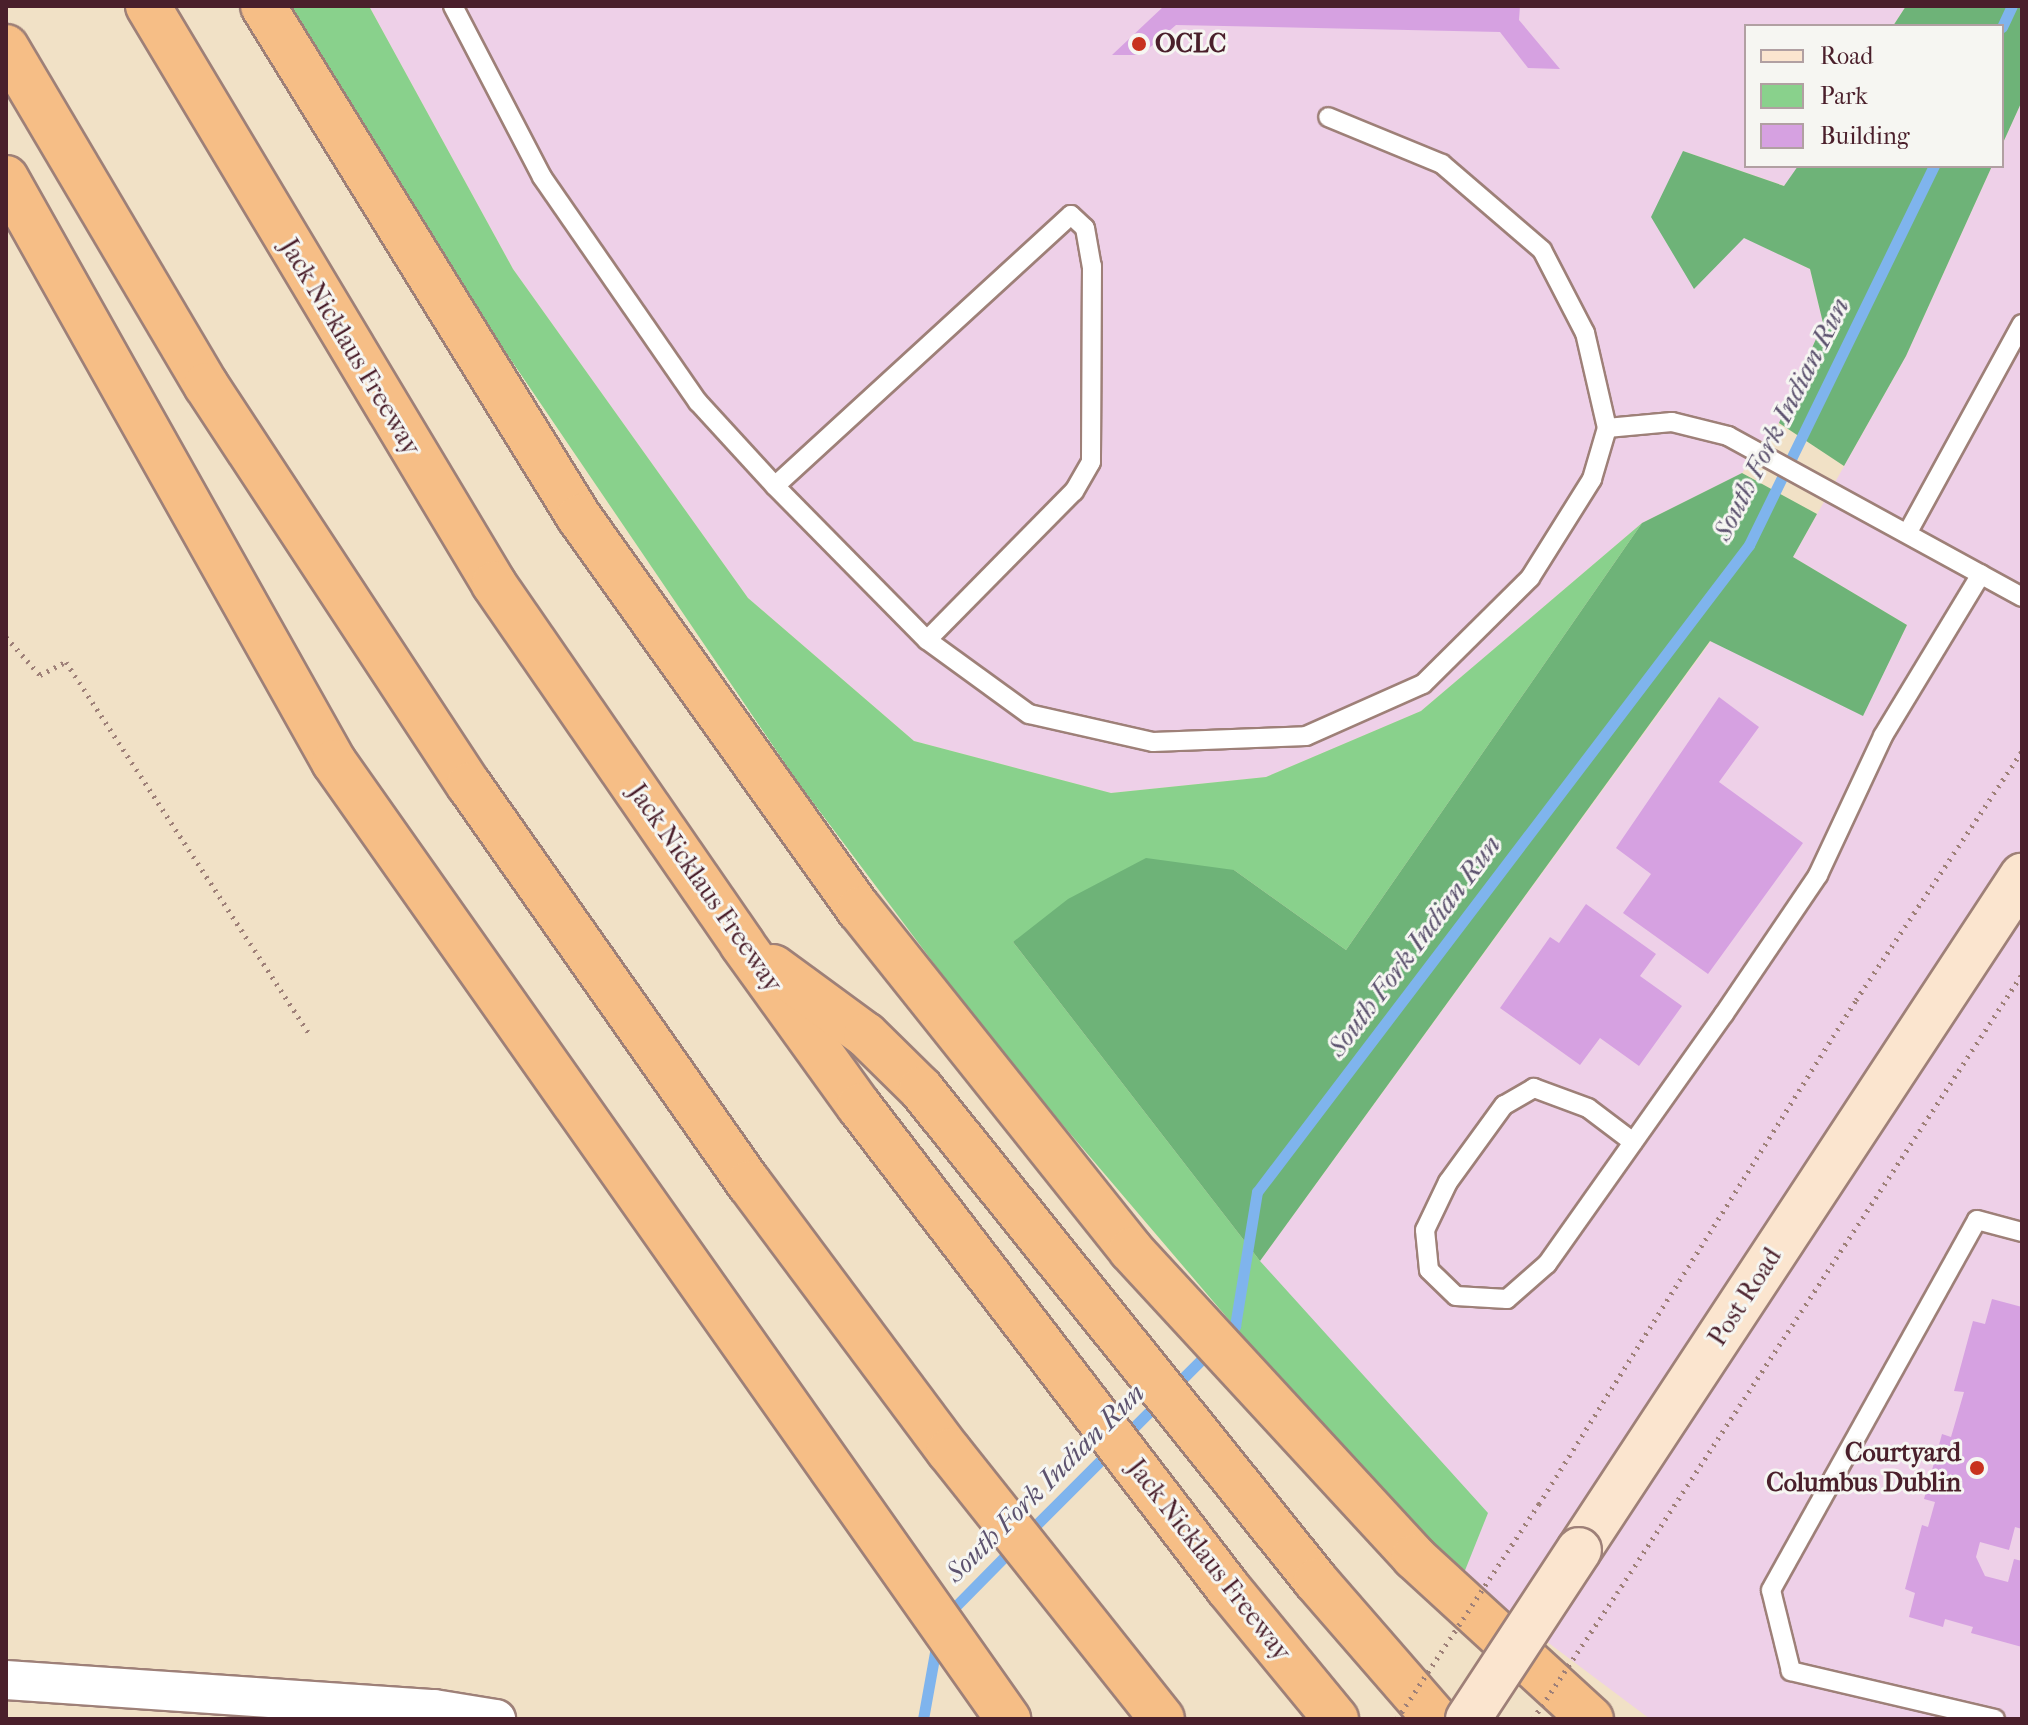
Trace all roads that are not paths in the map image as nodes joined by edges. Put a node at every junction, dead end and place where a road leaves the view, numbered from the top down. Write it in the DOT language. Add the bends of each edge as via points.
graph roads {
  1 [pos="148,6"];
  2 [pos="263,6"];
  3 [pos="453,6"];
  4 [pos="6,47"];
  5 [pos="1328,117"];
  6 [pos="6,178"];
  7 [pos="2022,324"];
  8 [pos="1607,428"];
  9 [pos="775,486"];
  10 [pos="1908,532"];
  11 [pos="1981,574"];
  12 [pos="2022,597"];
  13 [pos="927,640"];
  14 [pos="2022,876"];
  15 [pos="742,944"];
  16 [pos="1633,1142"];
  17 [pos="2022,1232"];
  18 [pos="6,1680"];
  19 [pos="117,1704"];
  20 [pos="496,1719"];
  21 [pos="1008,1719"];
  22 [pos="1162,1719"];
  23 [pos="1336,1719"];
  24 [pos="1436,1719"];
  25 [pos="1468,1719"];
  26 [pos="1591,1719"];
  27 [pos="1995,1719"];
  1 -- 15 [label="highway, Jack Nicklaus Freeway" via="494,584"];
  2 -- 26 [label="highway" via="579,517 859,909 1131,1250 1414,1557"];
  3 -- 9 [label="lane" via="542,177 698,402"];
  4 -- 22 [label="highway" via="206,385 469,785 749,1183 949,1451"];
  5 -- 8 [label="lane" via="1442,164 1542,250 1585,333"];
  6 -- 21 [label="highway" via="334,762"];
  7 -- 10 [label="lane"];
  8 -- 10 [label="lane" via="1672,422 1728,436"];
  8 -- 13 [label="lane" via="1592,479 1530,578 1423,684 1306,736 1153,742 1029,714"];
  9 -- 13 [label="lane"];
  9 -- 13 [label="lane" via="1071,215 1085,228 1092,266 1091,462 1074,491"];
  10 -- 11 [label="lane"];
  11 -- 12 [label="lane"];
  11 -- 16 [label="lane" via="1883,736 1818,875"];
  14 -- 25 [label="main road, Post Road, bridge"];
  15 -- 23 [label="highway, Jack Nicklaus Freeway" via="1052,1359"];
  15 -- 24 [label="highway" via="866,1035 921,1089"];
  16 -- 16 [label="lane" via="1547,1264 1507,1299 1456,1296 1429,1270 1425,1230 1448,1182 1504,1105 1534,1088 1588,1108"];
  17 -- 27 [label="lane" via="1977,1220 1771,1590 1791,1671"];
  18 -- 19 [label="street"];
  19 -- 20 [label="street" via="434,1709"];
}
